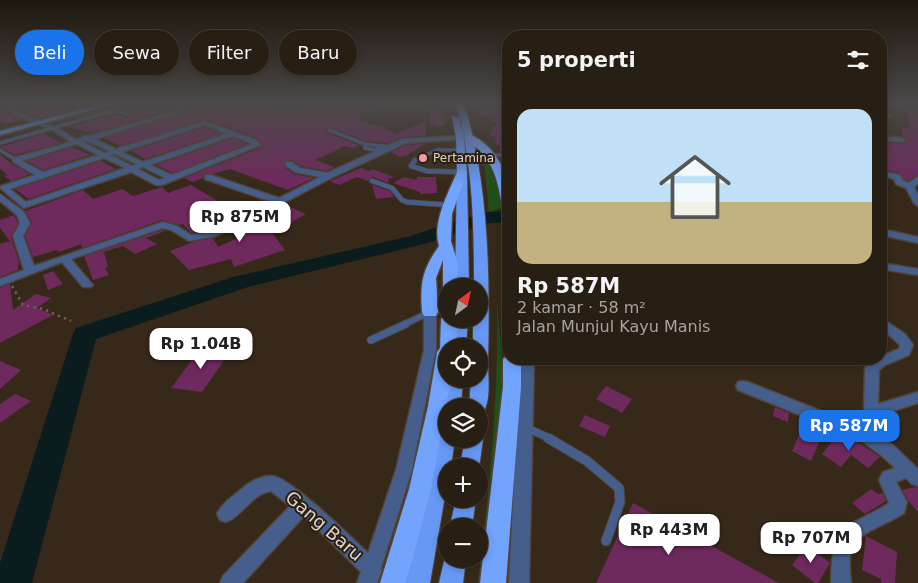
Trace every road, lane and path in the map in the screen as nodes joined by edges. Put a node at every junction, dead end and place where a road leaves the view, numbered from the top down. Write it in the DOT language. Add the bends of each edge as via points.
graph roads {
  1 [pos="42,131"];
  2 [pos="62,131"];
  3 [pos="69,131"];
  4 [pos="110,131"];
  5 [pos="179,131"];
  6 [pos="226,131"];
  7 [pos="332,131"];
  8 [pos="462,131"];
  9 [pos="464,131"];
  10 [pos="233,134"];
  11 [pos="88,138"];
  12 [pos="465,138"];
  13 [pos="887,139"];
  14 [pos="902,140"];
  15 [pos="76,142"];
  16 [pos="0,143"];
  17 [pos="388,147"];
  18 [pos="0,150"];
  19 [pos="460,150"];
  20 [pos="114,152"];
  21 [pos="104,155"];
  22 [pos="426,155"];
  23 [pos="489,155"];
  24 [pos="502,155"];
  25 [pos="16,160"];
  26 [pos="415,160"];
  27 [pos="289,164"];
  28 [pos="142,165"];
  29 [pos="132,169"];
  30 [pos="462,172"];
  31 [pos="42,175"];
  32 [pos="887,175"];
  33 [pos="328,176"];
  34 [pos="208,177"];
  35 [pos="171,178"];
  36 [pos="918,178"];
  37 [pos="372,181"];
  38 [pos="502,181"];
  39 [pos="909,186"];
  40 [pos="0,197"];
  41 [pos="278,202"];
  42 [pos="918,203"];
  43 [pos="447,210"];
  44 [pos="462,214"];
  45 [pos="478,214"];
  46 [pos="887,233"];
  47 [pos="918,240"];
  48 [pos="445,244"];
  49 [pos="480,244"];
  50 [pos="64,258"];
  51 [pos="887,267"];
  52 [pos="30,271"];
  53 [pos="918,272"];
  54 [pos="450,278"];
  55 [pos="462,278"];
  56 [pos="5,281"];
  57 [pos="87,285"];
  58 [pos="430,312"];
  59 [pos="71,321"];
  60 [pos="887,326"];
  61 [pos="371,340"];
  62 [pos="887,359"];
  63 [pos="512,365"];
  64 [pos="527,365"];
  65 [pos="876,365"];
  66 [pos="743,386"];
  67 [pos="441,388"];
  68 [pos="918,397"];
  69 [pos="478,398"];
  70 [pos="871,412"];
  71 [pos="526,427"];
  72 [pos="864,435"];
  73 [pos="444,448"];
  74 [pos="913,474"];
  75 [pos="303,505"];
  76 [pos="226,514"];
  77 [pos="606,541"];
  78 [pos="454,568"];
  79 [pos="370,576"];
  80 [pos="230,583"];
  81 [pos="393,583"];
  82 [pos="418,583"];
  83 [pos="451,583"];
  84 [pos="493,583"];
  85 [pos="519,583"];
  86 [pos="841,583"];
  1 -- 16 [label="lane"];
  2 -- 15 [label="street"];
  3 -- 11 [label="street"];
  4 -- 11 [label="street"];
  5 -- 20 [label="street"];
  6 -- 10 [label="street"];
  7 -- 17 [label="lane" via="365,144 365,148"];
  8 -- 12 [label="highway"];
  9 -- 12 [label="highway"];
  10 -- 28 [label="street"];
  10 -- 35 [label="street" via="257,146"];
  11 -- 15 [label="street"];
  11 -- 20 [label="street"];
  12 -- 17 [label="street" via="411,140"];
  12 -- 19 [label="highway"];
  12 -- 23 [label="highway" via="479,143"];
  12 -- 45 [label="highway"];
  13 -- 14 [label="street"];
  15 -- 21 [label="street"];
  15 -- 25 [label="street"];
  17 -- 33 [label="street"];
  18 -- 25 [label="lane"];
  19 -- 22 [label="lane" via="437,150"];
  19 -- 30 [label="highway"];
  20 -- 21 [label="street"];
  20 -- 28 [label="street"];
  21 -- 29 [label="street"];
  21 -- 31 [label="street"];
  23 -- 24 [label="lane"];
  23 -- 38 [label="highway"];
  25 -- 31 [label="street"];
  26 -- 30 [label="lane" via="411,166 419,170"];
  27 -- 33 [label="street" via="298,170"];
  28 -- 29 [label="street"];
  28 -- 35 [label="street"];
  29 -- 31 [label="street" via="27,205 22,205 4,189"];
  29 -- 35 [label="street" via="159,183"];
  30 -- 43 [label="highway"];
  30 -- 44 [label="highway"];
  32 -- 39 [label="street"];
  33 -- 41 [label="street"];
  34 -- 41 [label="street"];
  36 -- 39 [label="street"];
  37 -- 43 [label="lane" via="392,188 407,202"];
  39 -- 42 [label="street"];
  40 -- 52 [label="street" via="21,214 25,223 18,236"];
  41 -- 50 [label="street" via="242,221 198,238 185,237 174,228 163,225"];
  43 -- 48 [label="highway"];
  44 -- 55 [label="highway"];
  45 -- 49 [label="highway"];
  46 -- 47 [label="street"];
  48 -- 54 [label="highway" via="451,264"];
  48 -- 58 [label="highway" via="429,276"];
  49 -- 69 [label="highway" via="482,305"];
  50 -- 52 [label="street"];
  50 -- 57 [label="street"];
  51 -- 53 [label="street"];
  52 -- 56 [label="street"];
  56 -- 59 [label="path" via="22,305 43,308"];
  58 -- 61 [label="lane"];
  58 -- 79 [label="street" via="430,350 406,460"];
  60 -- 62 [label="street" via="907,345 904,352"];
  63 -- 84 [label="highway"];
  64 -- 71 [label="street"];
  65 -- 70 [label="street" via="872,368"];
  66 -- 72 [label="street"];
  67 -- 81 [label="highway" via="420,489"];
  68 -- 70 [label="street"];
  70 -- 72 [label="street"];
  71 -- 77 [label="lane" via="595,466 619,488 620,502"];
  71 -- 85 [label="street"];
  72 -- 74 [label="street"];
  73 -- 82 [label="highway"];
  74 -- 86 [label="street" via="887,480 898,507 856,530 846,543"];
  75 -- 76 [label="street, Gang Baru" via="273,483 262,484"];
  75 -- 79 [label="street, Gang Baru"];
  75 -- 80 [label="street"];
  78 -- 83 [label="highway"];
}
